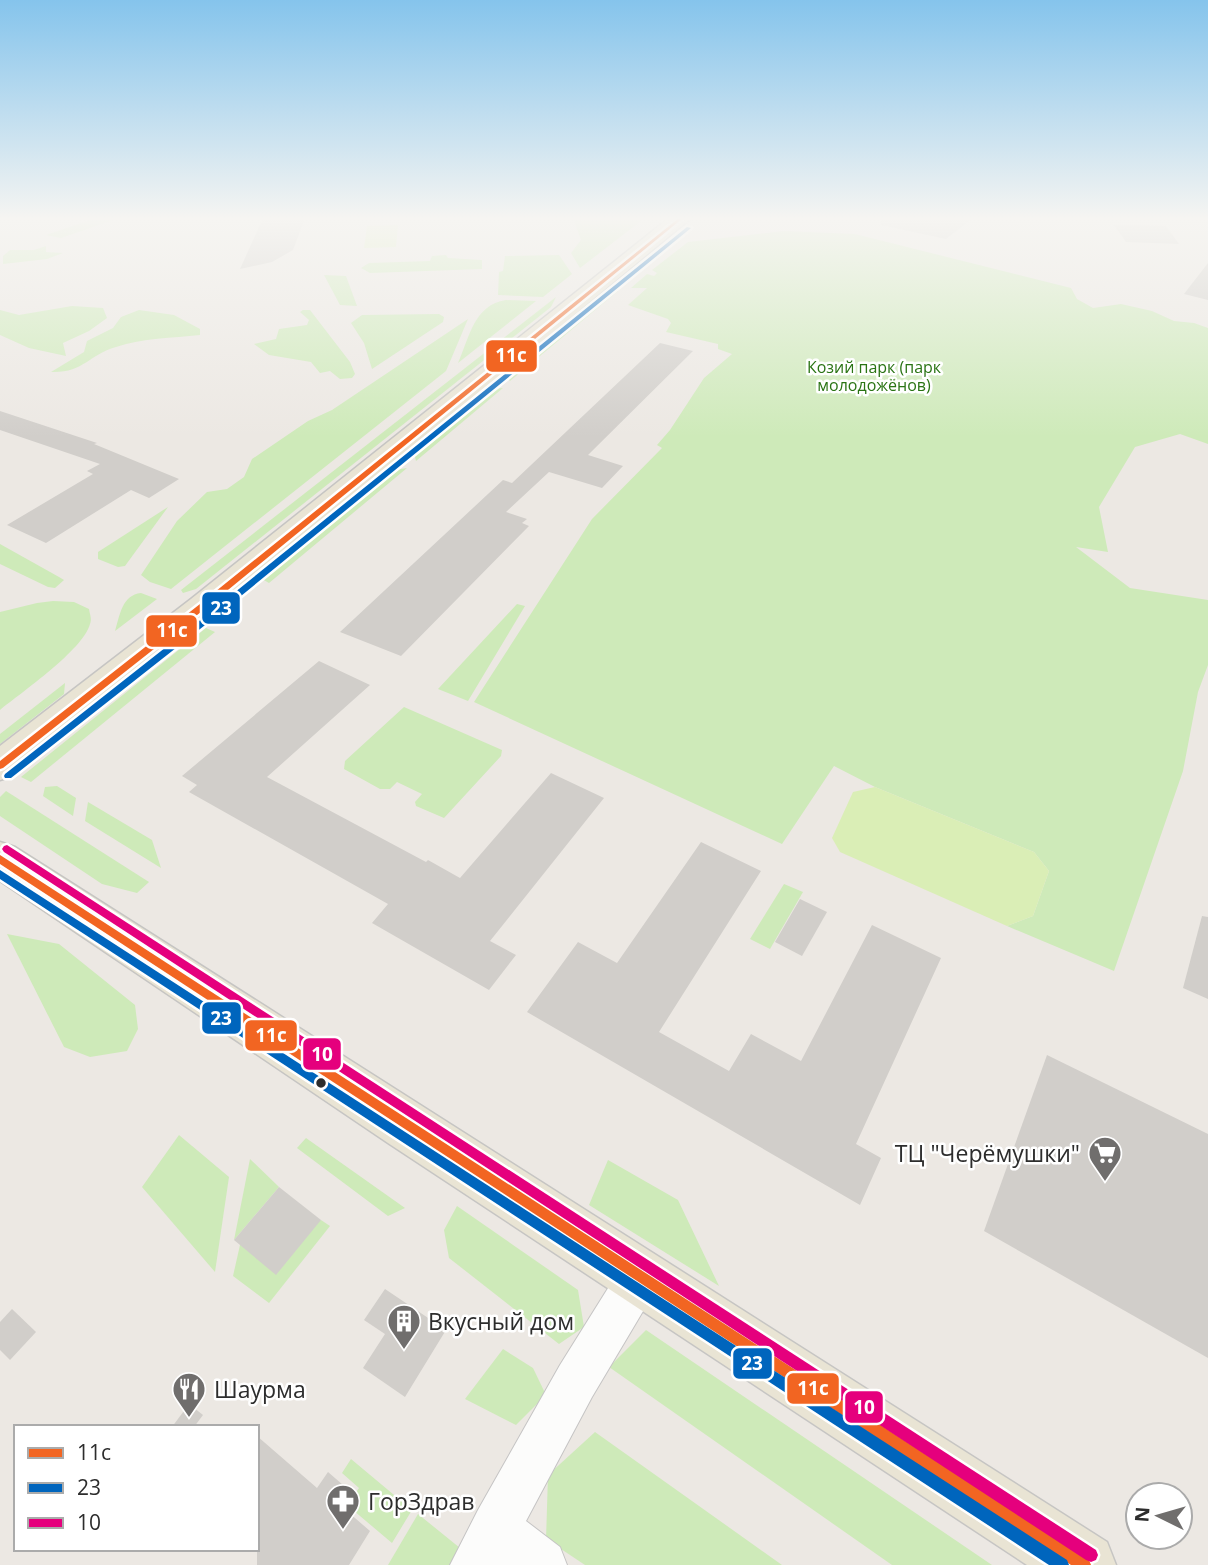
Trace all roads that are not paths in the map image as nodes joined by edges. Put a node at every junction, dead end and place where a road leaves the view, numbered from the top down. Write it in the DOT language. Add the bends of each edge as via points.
graph roads {
  1 [pos="591,291"];
  2 [pos="0,766"];
  3 [pos="0,859"];
  4 [pos="640,1276"];
  5 [pos="485,1546"];
  6 [pos="542,1565"];
  7 [pos="1084,1565"];
  1 -- 2 [label="main road"];
  3 -- 4 [label="main road" via="326,1076"];
  4 -- 5 [label="street"];
  4 -- 7 [label="main road"];
  5 -- 6 [label="street"];
}
